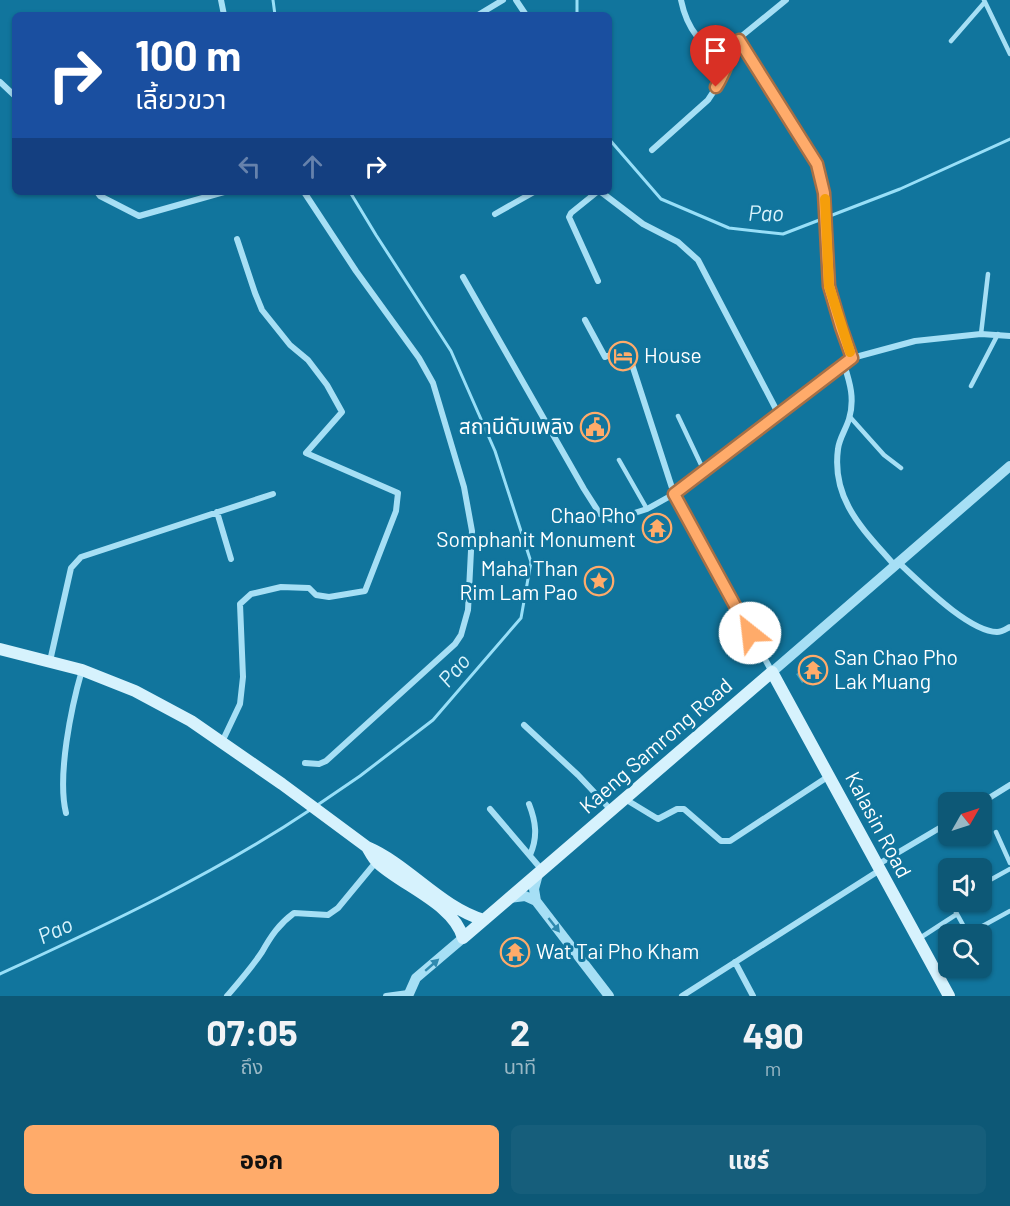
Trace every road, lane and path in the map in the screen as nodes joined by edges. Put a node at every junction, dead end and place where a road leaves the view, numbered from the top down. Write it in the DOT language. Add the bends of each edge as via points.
graph roads {
  1 [pos="503,0"];
  2 [pos="681,0"];
  3 [pos="786,0"];
  4 [pos="984,1"];
  5 [pos="483,12"];
  6 [pos="739,40"];
  7 [pos="951,41"];
  8 [pos="1010,54"];
  9 [pos="729,61"];
  10 [pos="0,82"];
  11 [pos="12,93"];
  12 [pos="652,150"];
  13 [pos="99,195"];
  14 [pos="213,195"];
  15 [pos="306,195"];
  16 [pos="529,195"];
  17 [pos="595,195"];
  18 [pos="603,195"];
  19 [pos="495,214"];
  20 [pos="237,239"];
  21 [pos="988,274"];
  22 [pos="464,277"];
  23 [pos="598,281"];
  24 [pos="585,320"];
  25 [pos="981,334"];
  26 [pos="998,334"];
  27 [pos="1010,336"];
  28 [pos="852,358"];
  29 [pos="844,364"];
  30 [pos="971,386"];
  31 [pos="778,413"];
  32 [pos="678,416"];
  33 [pos="850,417"];
  34 [pos="619,459"];
  35 [pos="1010,466"];
  36 [pos="901,468"];
  37 [pos="704,471"];
  38 [pos="273,494"];
  39 [pos="674,494"];
  40 [pos="647,509"];
  41 [pos="216,512"];
  42 [pos="231,560"];
  43 [pos="897,565"];
  44 [pos="1010,627"];
  45 [pos="1,649"];
  46 [pos="50,661"];
  47 [pos="82,670"];
  48 [pos="772,672"];
  49 [pos="524,725"];
  50 [pos="222,742"];
  51 [pos="305,763"];
  52 [pos="830,776"];
  53 [pos="1010,785"];
  54 [pos="992,796"];
  55 [pos="625,799"];
  56 [pos="529,804"];
  57 [pos="490,809"];
  58 [pos="611,810"];
  59 [pos="66,813"];
  60 [pos="938,829"];
  61 [pos="996,832"];
  62 [pos="367,847"];
  63 [pos="530,855"];
  64 [pos="376,862"];
  65 [pos="1010,863"];
  66 [pos="878,868"];
  67 [pos="1010,869"];
  68 [pos="540,872"];
  69 [pos="992,879"];
  70 [pos="509,898"];
  71 [pos="536,901"];
  72 [pos="1010,910"];
  73 [pos="957,914"];
  74 [pos="484,920"];
  75 [pos="962,924"];
  76 [pos="986,924"];
  77 [pos="463,938"];
  78 [pos="918,940"];
  79 [pos="735,962"];
  80 [pos="408,994"];
  81 [pos="227,996"];
  82 [pos="386,996"];
  83 [pos="609,996"];
  84 [pos="682,996"];
  85 [pos="753,996"];
  86 [pos="949,996"];
  1 -- 5 [label="street"];
  2 -- 9 [label="street" via="695,35 712,52"];
  3 -- 6 [label="street"];
  4 -- 7 [label="lane"];
  4 -- 8 [label="lane"];
  6 -- 9 [label="street"];
  6 -- 28 [label="street" via="817,164 824,193 829,286"];
  9 -- 12 [label="street" via="708,100"];
  10 -- 11 [label="street"];
  13 -- 14 [label="street" via="139,216"];
  15 -- 51 [label="street" via="428,371 464,488 472,531 468,610 455,644 326,761"];
  16 -- 19 [label="street"];
  17 -- 23 [label="street" via="569,217"];
  18 -- 31 [label="street" via="643,224 678,242 698,260"];
  20 -- 50 [label="street" via="262,310 290,345 308,360 342,412 306,453 398,493 396,511 365,591 329,597 316,595 309,588 281,587 251,594 240,604 240,704"];
  21 -- 25 [label="lane"];
  22 -- 40 [label="street" via="600,514 613,520"];
  24 -- 39 [label="street" via="605,357 627,349"];
  25 -- 26 [label="street"];
  25 -- 28 [label="street" via="915,341"];
  26 -- 27 [label="street"];
  26 -- 30 [label="lane"];
  28 -- 29 [label="street"];
  29 -- 31 [label="street"];
  29 -- 33 [label="street" via="853,395"];
  31 -- 37 [label="street"];
  32 -- 37 [label="lane"];
  33 -- 36 [label="lane"];
  33 -- 43 [label="street" via="838,449 839,487 851,514"];
  34 -- 40 [label="lane"];
  35 -- 43 [label="street, Kaeng Samrong Road"];
  37 -- 39 [label="street"];
  38 -- 41 [label="street"];
  39 -- 40 [label="street"];
  39 -- 48 [label="street"];
  41 -- 42 [label="street"];
  41 -- 46 [label="street" via="81,557 71,568"];
  43 -- 44 [label="street" via="982,629 999,632"];
  43 -- 48 [label="street, Kaeng Samrong Road"];
  45 -- 46 [label="main road"];
  46 -- 47 [label="main road"];
  47 -- 50 [label="main road" via="135,691"];
  47 -- 59 [label="street" via="67,747 63,790"];
  48 -- 52 [label="main road, Kalasin Road"];
  48 -- 55 [label="main road, Kaeng Samrong Road"];
  49 -- 58 [label="street"];
  50 -- 62 [label="main road"];
  52 -- 55 [label="street" via="730,841 721,841 684,809 658,819"];
  52 -- 66 [label="main road, Kalasin Road"];
  53 -- 54 [label="street"];
  55 -- 58 [label="main road, Kaeng Samrong Road"];
  56 -- 63 [label="street" via="536,838"];
  57 -- 63 [label="street"];
  58 -- 68 [label="main road, Kaeng Samrong Road"];
  60 -- 66 [label="street"];
  61 -- 65 [label="lane"];
  62 -- 64 [label="main road"];
  62 -- 74 [label="main road" via="383,854 460,910"];
  63 -- 68 [label="street"];
  64 -- 77 [label="main road" via="448,913"];
  64 -- 81 [label="street" via="328,915 294,912 281,923"];
  66 -- 78 [label="main road, Kalasin Road"];
  66 -- 79 [label="street"];
  67 -- 69 [label="lane"];
  68 -- 70 [label="main road, Kaeng Samrong Road"];
  68 -- 71 [label="street" via="534,890"];
  70 -- 71 [label="street" via="525,896"];
  70 -- 74 [label="main road, Kaeng Samrong Road"];
  71 -- 83 [label="street, one-way"];
  72 -- 76 [label="lane"];
  73 -- 75 [label="lane"];
  73 -- 78 [label="lane"];
  74 -- 77 [label="main road, Kaeng Samrong Road"];
  80 -- 77 [label="street, one-way" via="416,978"];
  78 -- 86 [label="main road, Kalasin Road"];
  79 -- 84 [label="street"];
  79 -- 85 [label="street"];
  80 -- 82 [label="street"];
}
